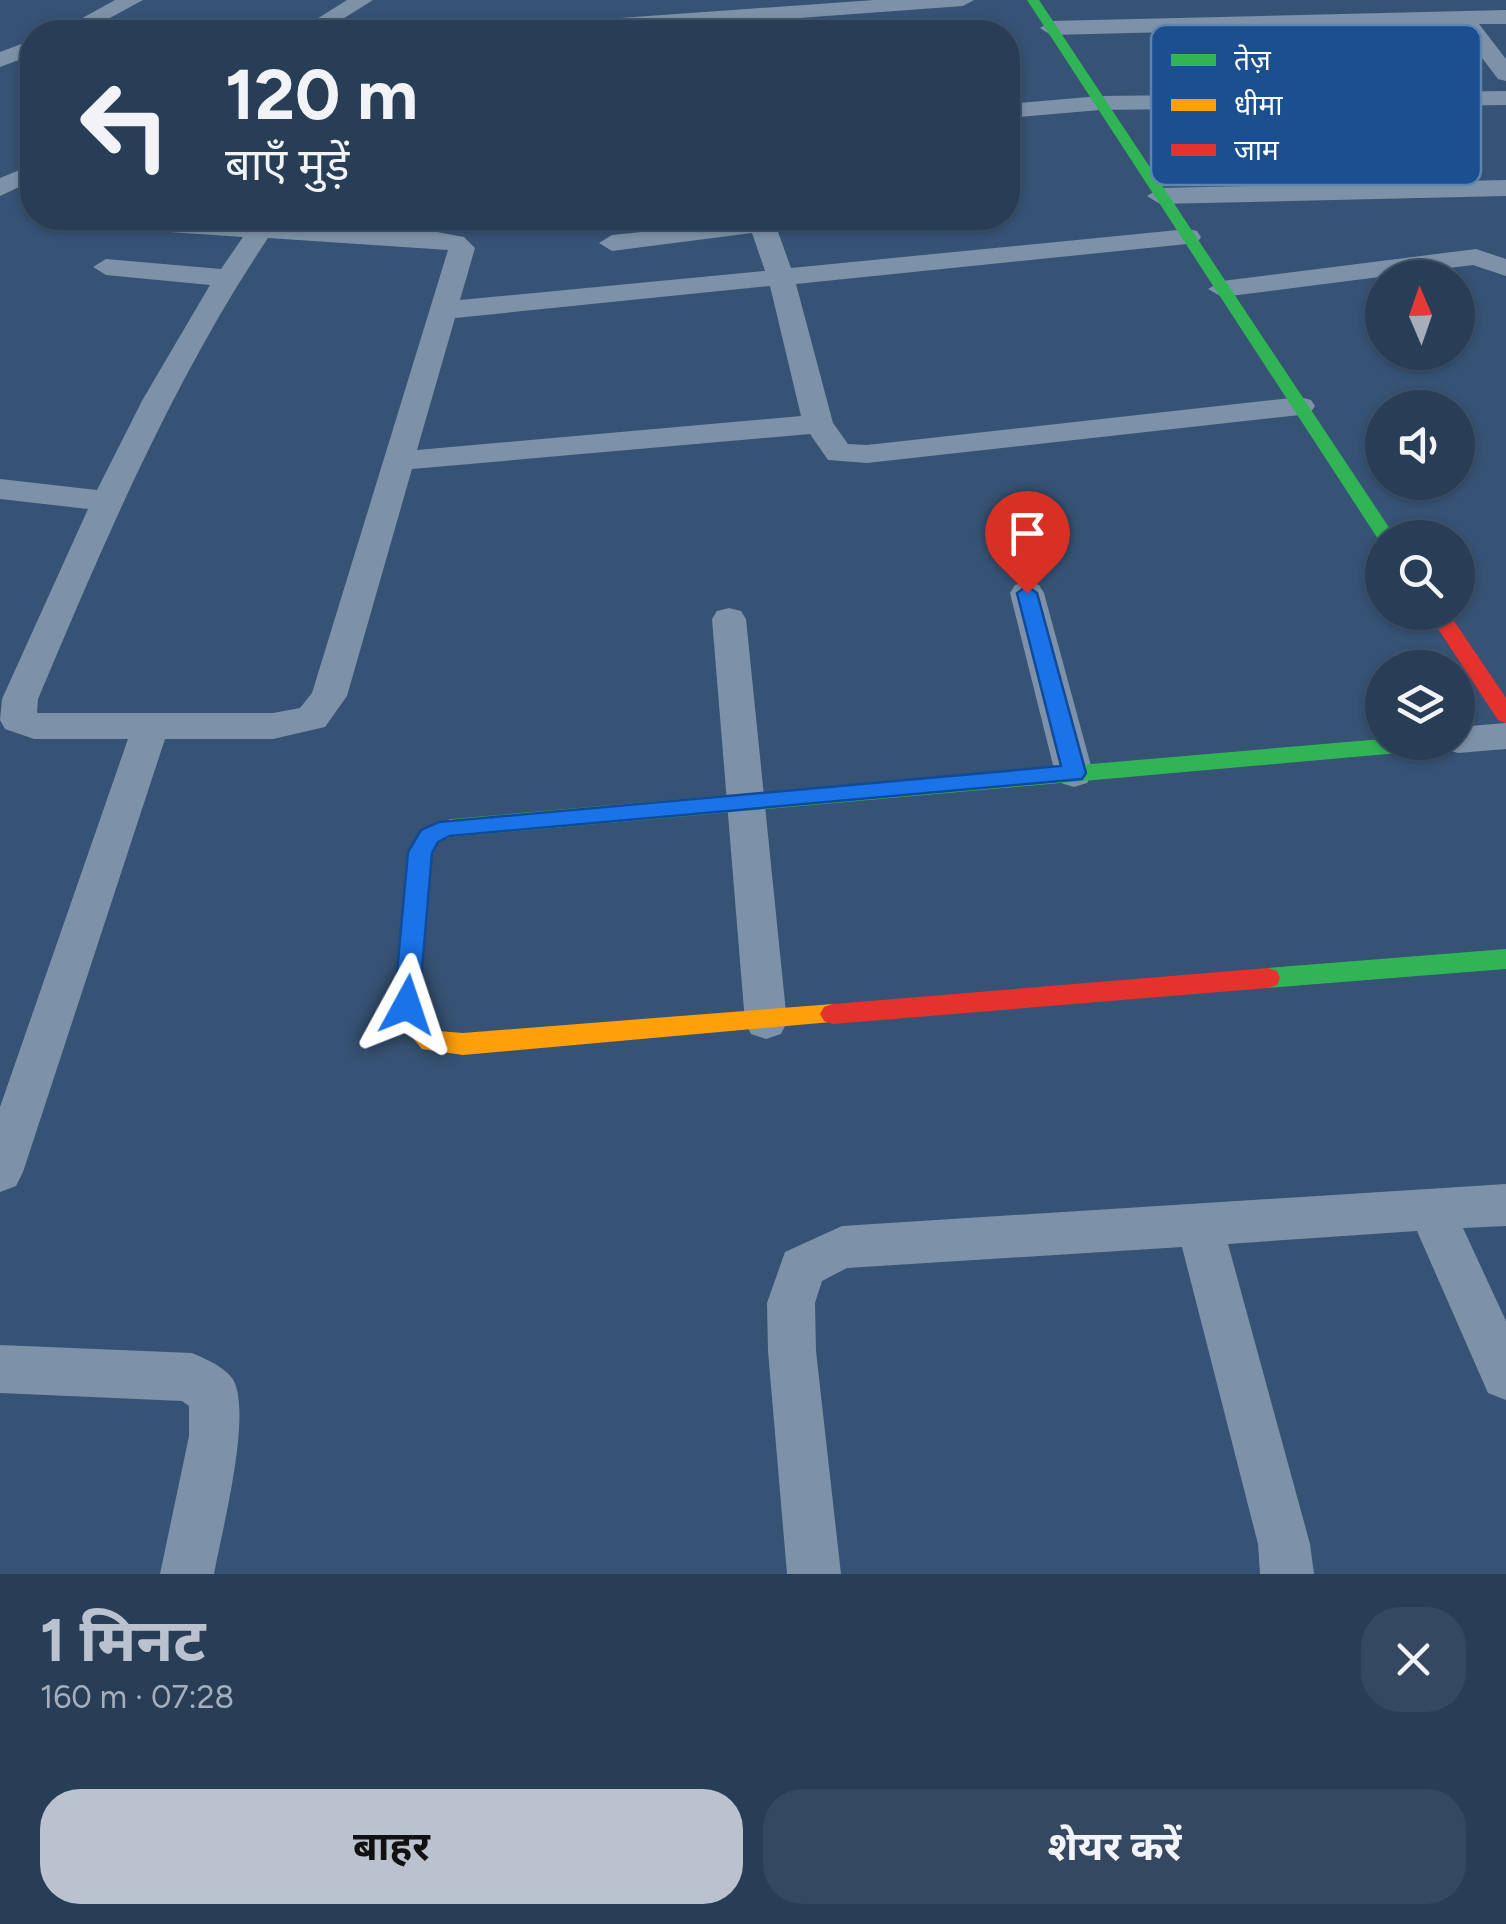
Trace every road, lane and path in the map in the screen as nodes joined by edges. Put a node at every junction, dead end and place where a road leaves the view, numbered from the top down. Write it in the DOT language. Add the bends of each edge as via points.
graph roads {
  1 [pos="132,0"];
  2 [pos="362,0"];
  3 [pos="963,0"];
  4 [pos="1033,0"];
  5 [pos="546,11"];
  6 [pos="1506,17"];
  7 [pos="1463,18"];
  8 [pos="92,20"];
  9 [pos="328,20"];
  10 [pos="534,20"];
  11 [pos="758,20"];
  12 [pos="1174,25"];
  13 [pos="1468,25"];
  14 [pos="1151,26"];
  15 [pos="1050,28"];
  16 [pos="1481,41"];
  17 [pos="1506,74"];
  18 [pos="1481,98"];
  19 [pos="1506,98"];
  20 [pos="1151,103"];
  21 [pos="1100,104"];
  22 [pos="1020,110"];
  23 [pos="1151,182"];
  24 [pos="1153,185"];
  25 [pos="1506,188"];
  26 [pos="1160,196"];
  27 [pos="261,230"];
  28 [pos="697,230"];
  29 [pos="764,230"];
  30 [pos="1188,237"];
  31 [pos="612,242"];
  32 [pos="106,267"];
  33 [pos="1506,268"];
  34 [pos="781,277"];
  35 [pos="226,278"];
  36 [pos="1222,290"];
  37 [pos="447,310"];
  38 [pos="1300,406"];
  39 [pos="818,424"];
  40 [pos="400,460"];
  41 [pos="0,489"];
  42 [pos="106,500"];
  43 [pos="1376,520"];
  44 [pos="1027,593"];
  45 [pos="729,618"];
  46 [pos="1449,630"];
  47 [pos="1506,716"];
  48 [pos="151,726"];
  49 [pos="1506,736"];
  50 [pos="1475,739"];
  51 [pos="1365,748"];
  52 [pos="1074,773"];
  53 [pos="745,800"];
  54 [pos="1506,959"];
  55 [pos="766,1022"];
  56 [pos="0,1172"];
  57 [pos="1506,1205"];
  58 [pos="1432,1212"];
  59 [pos="1198,1223"];
  60 [pos="0,1369"];
  61 [pos="1506,1376"];
  62 [pos="187,1574"];
  63 [pos="814,1574"];
  64 [pos="1286,1574"];
  1 -- 8 [label="street"];
  2 -- 9 [label="street"];
  3 -- 11 [label="street"];
  4 -- 15 [label="street"];
  5 -- 10 [label="street"];
  6 -- 7 [label="street"];
  7 -- 12 [label="street"];
  7 -- 13 [label="street"];
  14 -- 15 [label="street"];
  15 -- 21 [label="street"];
  16 -- 17 [label="street"];
  18 -- 19 [label="street"];
  20 -- 21 [label="street"];
  21 -- 22 [label="street"];
  21 -- 23 [label="street"];
  24 -- 26 [label="street"];
  25 -- 26 [label="street"];
  26 -- 30 [label="street"];
  27 -- 35 [label="street"];
  27 -- 37 [label="street" via="455,242 462,248"];
  28 -- 31 [label="street"];
  29 -- 34 [label="street"];
  30 -- 34 [label="street"];
  30 -- 36 [label="street"];
  32 -- 35 [label="street"];
  33 -- 36 [label="street" via="1456,258"];
  34 -- 37 [label="street"];
  34 -- 39 [label="street"];
  35 -- 42 [label="street"];
  36 -- 38 [label="street"];
  37 -- 40 [label="street"];
  38 -- 39 [label="street" via="867,454 839,453"];
  38 -- 43 [label="street"];
  39 -- 40 [label="street"];
  40 -- 48 [label="street" via="329,696 312,718 273,726"];
  41 -- 42 [label="street"];
  42 -- 48 [label="street" via="20,700 18,720 34,726"];
  44 -- 52 [label="street"];
  45 -- 53 [label="street"];
  46 -- 47 [label="street"];
  48 -- 56 [label="street"];
  49 -- 50 [label="street"];
  51 -- 52 [label="street"];
  52 -- 53 [label="street"];
  53 -- 55 [label="street"];
  53 -- 55 [label="street" via="447,828 429,836 420,852 407,1005 431,1041 463,1044"];
  54 -- 55 [label="street"];
  57 -- 58 [label="street"];
  58 -- 59 [label="street"];
  58 -- 61 [label="street"];
  59 -- 63 [label="street" via="842,1247 802,1267 791,1303 792,1351"];
  59 -- 64 [label="street" via="1284,1544"];
  60 -- 62 [label="street" via="192,1377 214,1396 214,1436"];
}
